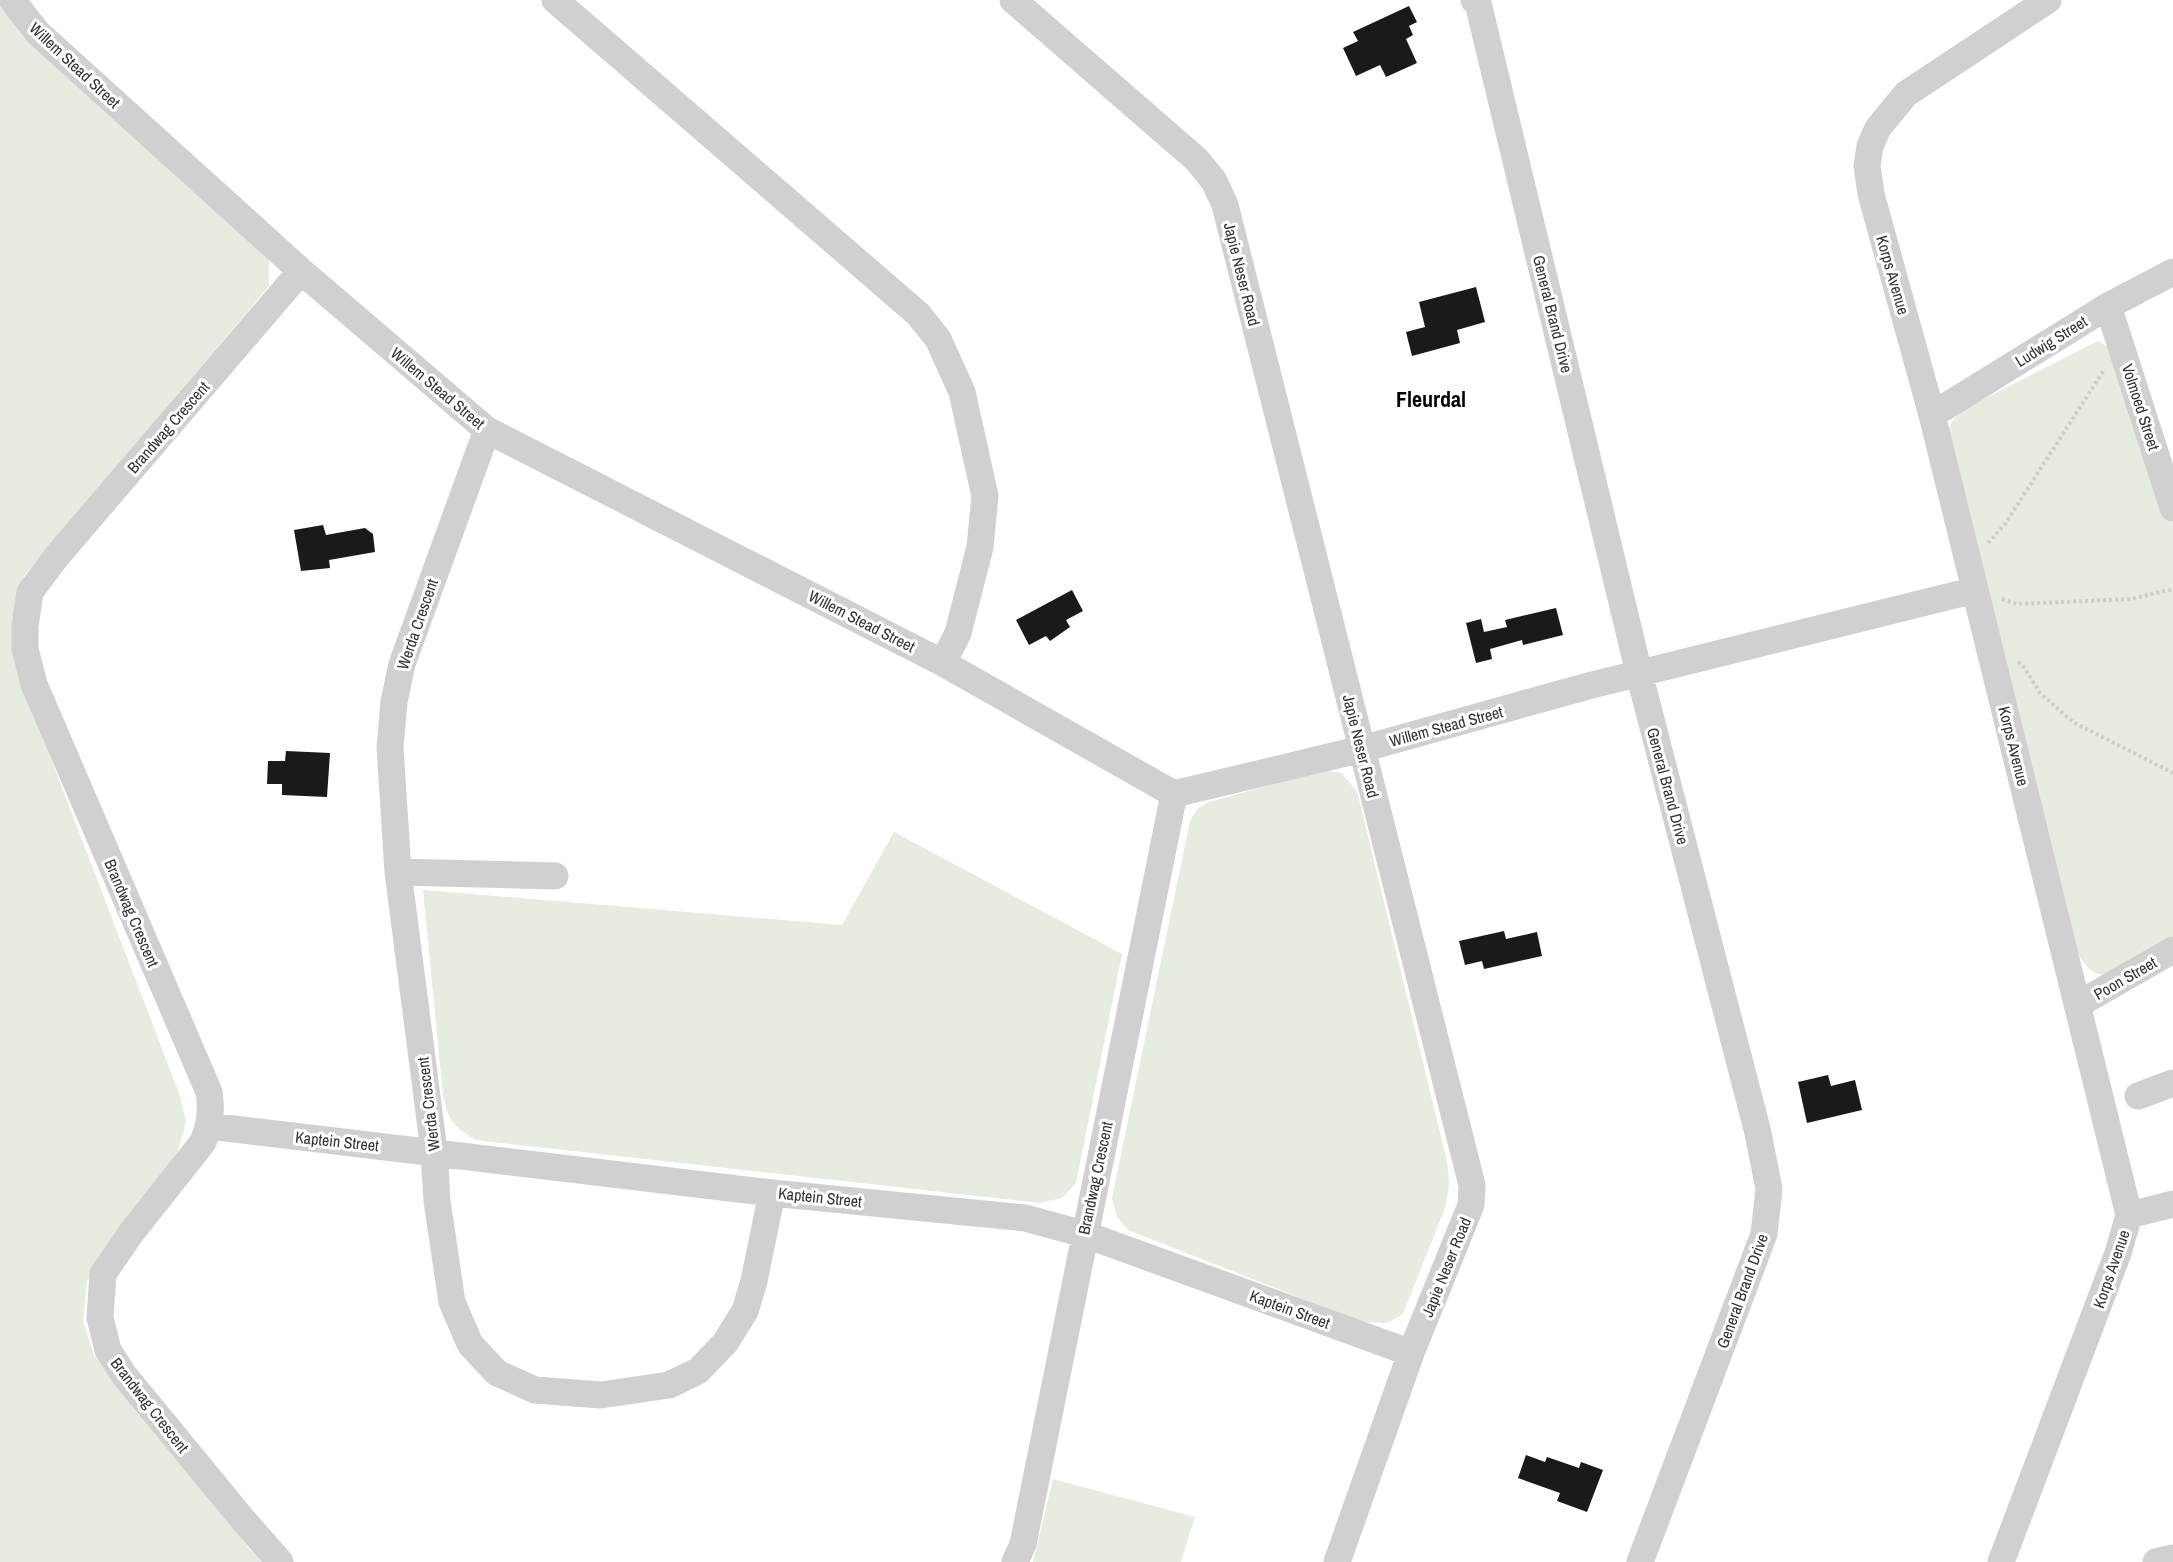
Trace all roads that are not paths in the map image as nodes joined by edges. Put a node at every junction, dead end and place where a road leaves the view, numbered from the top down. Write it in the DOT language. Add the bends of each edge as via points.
graph roads {
  1 [pos="12,0"];
  2 [pos="555,0"];
  3 [pos="1013,0"];
  4 [pos="2048,0"];
  5 [pos="1478,1"];
  6 [pos="301,272"];
  7 [pos="2173,272"];
  8 [pos="2108,306"];
  9 [pos="1932,415"];
  10 [pos="488,430"];
  11 [pos="2173,508"];
  12 [pos="1975,590"];
  13 [pos="943,663"];
  14 [pos="1639,673"];
  15 [pos="1362,749"];
  16 [pos="1174,794"];
  17 [pos="399,872"];
  18 [pos="555,876"];
  19 [pos="2173,950"];
  20 [pos="2077,1005"];
  21 [pos="2173,1083"];
  22 [pos="2138,1096"];
  23 [pos="210,1126"];
  24 [pos="434,1151"];
  25 [pos="772,1193"];
  26 [pos="2173,1203"];
  27 [pos="2129,1215"];
  28 [pos="1084,1234"];
  29 [pos="1411,1353"];
  30 [pos="2173,1558"];
  31 [pos="280,1562"];
  32 [pos="1015,1562"];
  33 [pos="1337,1562"];
  34 [pos="1640,1562"];
  35 [pos="2001,1562"];
  36 [pos="2156,1562"];
  1 -- 6 [label="street, Willem Stead Street" via="38,33"];
  2 -- 13 [label="street" via="918,314 938,339 962,392 985,496 980,547 958,633"];
  3 -- 15 [label="street, Japie Neser Road" via="1197,160 1214,181 1225,205"];
  4 -- 9 [label="street, Korps Avenue" via="1906,94 1878,128 1870,146 1870,194"];
  5 -- 14 [label="street, General Brand Drive"];
  6 -- 10 [label="street, Willem Stead Street"];
  6 -- 23 [label="street, Brandwag Crescent" via="57,556 30,592 25,626 25,649 34,684 209,1092"];
  7 -- 8 [label="street, Ludwig Street"];
  8 -- 9 [label="street, Ludwig Street"];
  8 -- 11 [label="street, Volmoed Street"];
  9 -- 12 [label="street, Korps Avenue"];
  10 -- 13 [label="street, Willem Stead Street"];
  10 -- 17 [label="street, Werda Crescent" via="402,664 394,702 390,747"];
  12 -- 14 [label="street, Willem Stead Street"];
  12 -- 20 [label="street, Korps Avenue"];
  13 -- 16 [label="street, Willem Stead Street"];
  14 -- 15 [label="street, Willem Stead Street"];
  14 -- 34 [label="street, General Brand Drive" via="1758,1133 1769,1189 1764,1234"];
  15 -- 16 [label="street, Willem Stead Street"];
  15 -- 29 [label="street, Japie Neser Road" via="1472,1185 1471,1205"];
  16 -- 28 [label="street, Brandwag Crescent"];
  17 -- 18 [label="street"];
  17 -- 24 [label="street, Werda Crescent"];
  19 -- 20 [label="street, Poon Street"];
  20 -- 27 [label="street, Korps Avenue"];
  21 -- 22 [label="street"];
  23 -- 24 [label="street, Kaptein Street"];
  23 -- 31 [label="street, Brandwag Crescent" via="203,1142 103,1274 100,1318 108,1350 124,1375"];
  24 -- 25 [label="street, Kaptein Street"];
  24 -- 25 [label="street, Werda Crescent" via="452,1302 470,1344 496,1373 535,1390 601,1395 669,1384 698,1371 724,1343 745,1311"];
  25 -- 28 [label="street, Kaptein Street" via="1025,1218"];
  26 -- 27 [label="street"];
  27 -- 35 [label="street, Korps Avenue"];
  28 -- 29 [label="street, Kaptein Street"];
  28 -- 32 [label="street, Brandwag Crescent" via="1023,1544"];
  29 -- 33 [label="street, Japie Neser Road"];
  30 -- 36 [label="street"];
}
